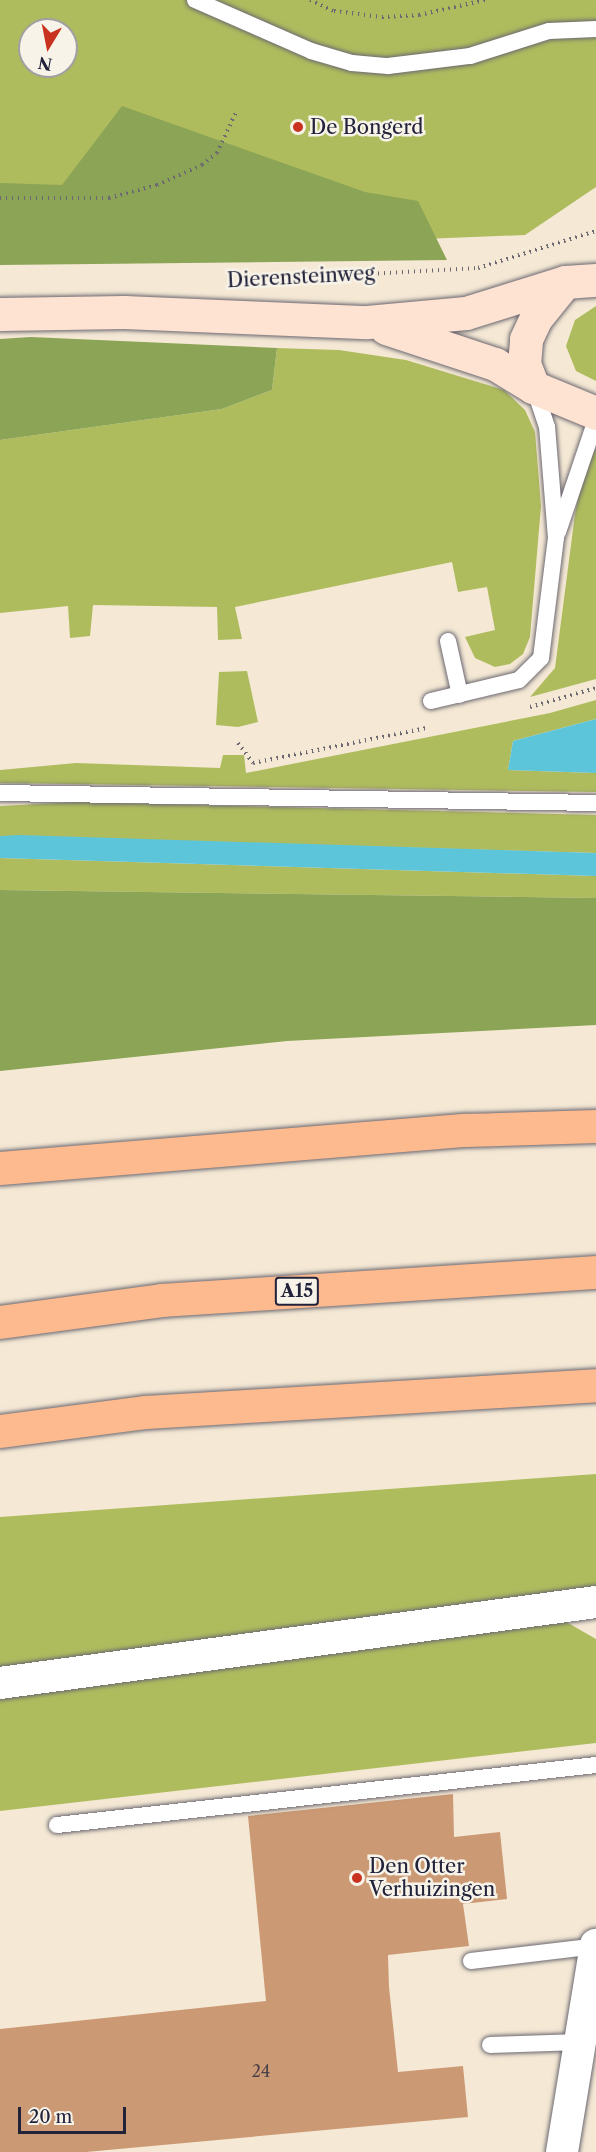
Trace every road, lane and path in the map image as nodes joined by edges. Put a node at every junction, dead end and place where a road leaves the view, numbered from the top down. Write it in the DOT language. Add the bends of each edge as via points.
graph roads {
  1 [pos="195,0"];
  2 [pos="310,0"];
  3 [pos="485,0"];
  4 [pos="596,29"];
  5 [pos="237,110"];
  6 [pos="0,198"];
  7 [pos="596,231"];
  8 [pos="253,280"];
  9 [pos="580,281"];
  10 [pos="0,314"];
  11 [pos="367,322"];
  12 [pos="533,387"];
  13 [pos="596,413"];
  14 [pos="596,420"];
  15 [pos="556,538"];
  16 [pos="448,641"];
  17 [pos="596,688"];
  18 [pos="460,695"];
  19 [pos="431,701"];
  20 [pos="518,710"];
  21 [pos="437,726"];
  22 [pos="238,742"];
  23 [pos="0,793"];
  24 [pos="596,803"];
  25 [pos="596,1126"];
  26 [pos="0,1168"];
  27 [pos="596,1272"];
  28 [pos="0,1322"];
  29 [pos="596,1385"];
  30 [pos="0,1431"];
  31 [pos="596,1602"];
  32 [pos="0,1683"];
  33 [pos="596,1765"];
  34 [pos="57,1825"];
  35 [pos="596,1946"];
  36 [pos="471,1961"];
  37 [pos="580,2042"];
  38 [pos="490,2045"];
  39 [pos="562,2152"];
  1 -- 4 [label="lane" via="311,51 352,63 379,65 470,56 549,31"];
  2 -- 3 [label="path" via="334,11 382,17 419,15"];
  5 -- 6 [label="path" via="217,153 202,165 157,185 109,198"];
  7 -- 8 [label="path, Dierensteinweg" via="478,268"];
  9 -- 11 [label="main road, Dierensteinweg" via="466,313"];
  9 -- 12 [label="main road" via="536,318 526,339 524,364"];
  10 -- 11 [label="main road, Dierensteinweg" via="124,312"];
  11 -- 12 [label="main road, Dierensteinweg" via="495,364"];
  12 -- 13 [label="main road, Dierensteinweg"];
  12 -- 15 [label="lane" via="547,427"];
  14 -- 15 [label="lane"];
  15 -- 18 [label="lane" via="542,658 519,680"];
  16 -- 18 [label="lane"];
  17 -- 20 [label="path"];
  18 -- 19 [label="lane"];
  21 -- 22 [label="path" via="253,763"];
  23 -- 24 [label="lane"];
  25 -- 26 [label="highway" via="465,1130"];
  27 -- 28 [label="highway, A15" via="162,1300"];
  29 -- 30 [label="highway" via="145,1412"];
  31 -- 32 [label="street"];
  33 -- 34 [label="lane"];
  35 -- 36 [label="lane"];
  35 -- 37 [label="street"];
  37 -- 38 [label="lane"];
  37 -- 39 [label="street"];
}
